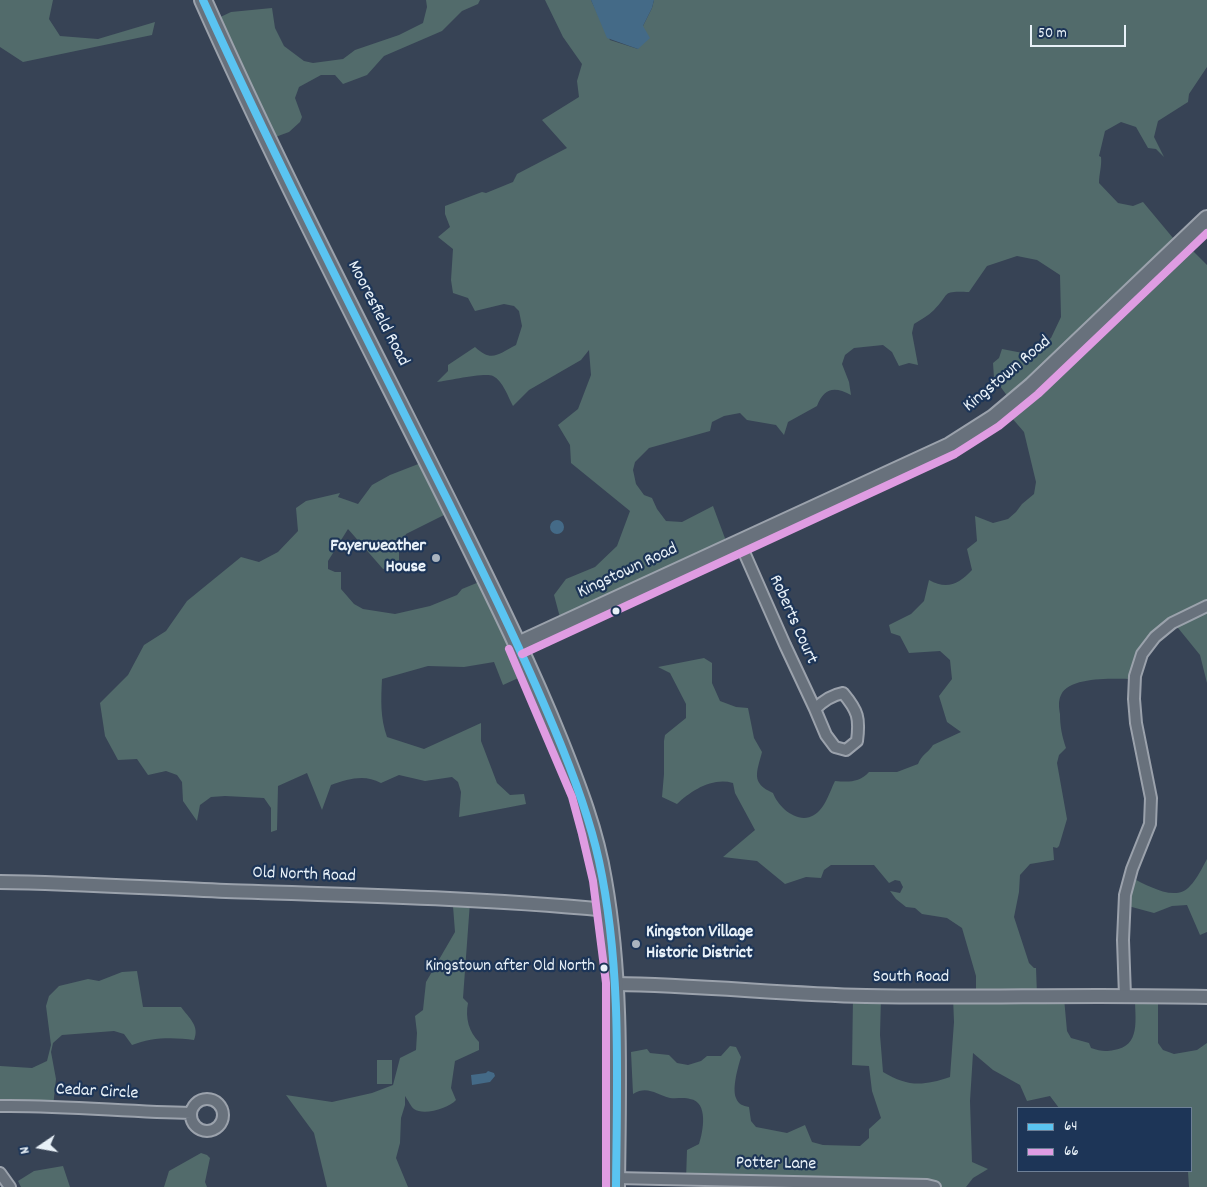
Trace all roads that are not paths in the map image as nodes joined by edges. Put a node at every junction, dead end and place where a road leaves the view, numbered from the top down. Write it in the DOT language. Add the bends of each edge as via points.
graph roads {
  1 [pos="203,0"];
  2 [pos="1207,218"];
  3 [pos="740,543"];
  4 [pos="1207,606"];
  5 [pos="518,645"];
  6 [pos="815,709"];
  7 [pos="0,882"];
  8 [pos="607,910"];
  9 [pos="615,984"];
  10 [pos="1125,996"];
  11 [pos="1207,997"];
  12 [pos="0,1106"];
  13 [pos="191,1114"];
  14 [pos="0,1173"];
  15 [pos="616,1183"];
  16 [pos="10,1187"];
  17 [pos="935,1187"];
  1 -- 5 [label="main road, Mooresfield Road" via="308,223"];
  2 -- 3 [label="main road, Kingstown Road" via="994,418 950,446"];
  3 -- 5 [label="main road, Kingstown Road"];
  3 -- 6 [label="street, Roberts Court"];
  4 -- 10 [label="street" via="1172,623 1155,637 1142,654 1135,676 1136,723 1151,798 1150,824 1125,895"];
  5 -- 8 [label="main road" via="581,794 603,879"];
  6 -- 6 [label="street, Roberts Court" via="835,747 846,750 857,741 859,722 852,703 843,693 833,695"];
  7 -- 8 [label="street, Old North Road" via="424,897"];
  8 -- 9 [label="main road"];
  9 -- 10 [label="street, South Road" via="865,996"];
  9 -- 15 [label="main road"];
  10 -- 11 [label="street, South Road"];
  12 -- 13 [label="street, Cedar Circle"];
  14 -- 16 [label="street"];
  15 -- 17 [label="street, Potter Lane"];
}
